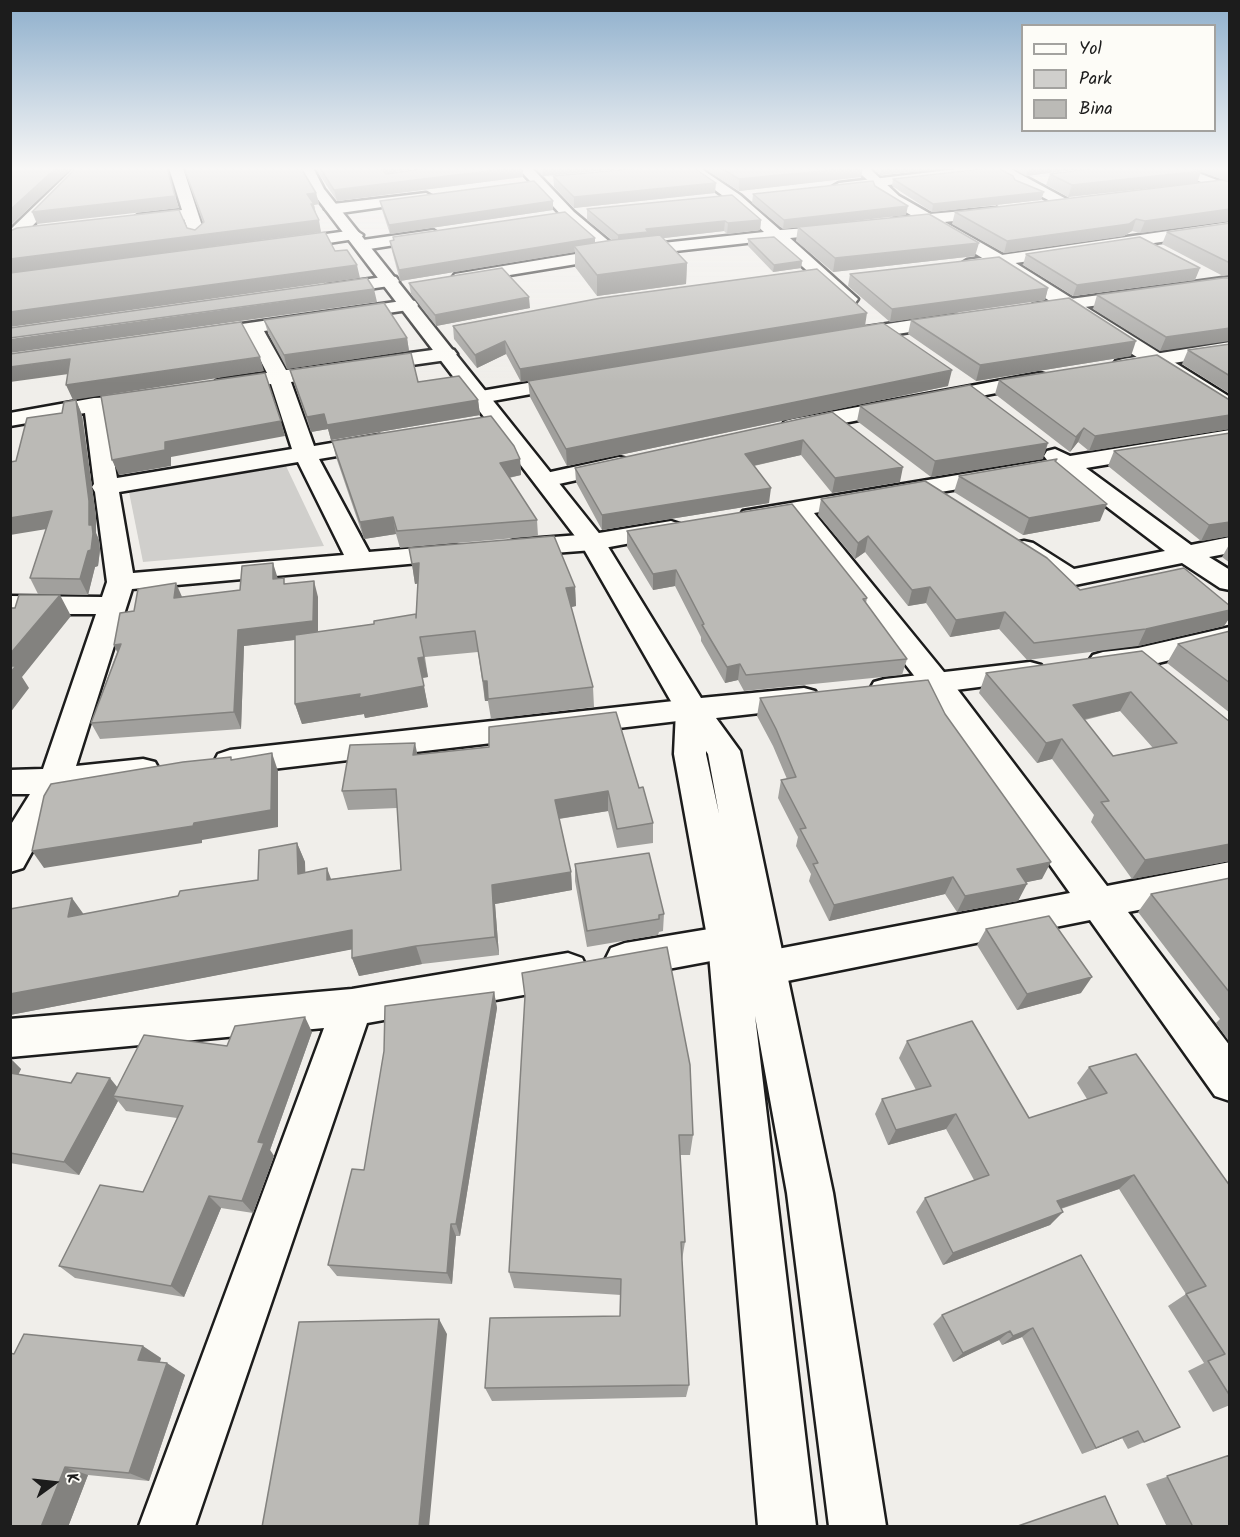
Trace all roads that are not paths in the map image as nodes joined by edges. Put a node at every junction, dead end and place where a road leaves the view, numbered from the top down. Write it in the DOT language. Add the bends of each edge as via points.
graph roads {
  1 [pos="199,240"];
  2 [pos="359,240"];
  3 [pos="362,240"];
  4 [pos="598,240"];
  5 [pos="728,240"];
  6 [pos="783,240"];
  7 [pos="964,240"];
  8 [pos="1138,240"];
  9 [pos="201,246"];
  10 [pos="262,248"];
  11 [pos="613,253"];
  12 [pos="1164,254"];
  13 [pos="1000,261"];
  14 [pos="954,266"];
  15 [pos="1191,268"];
  16 [pos="796,276"];
  17 [pos="823,276"];
  18 [pos="850,278"];
  19 [pos="442,281"];
  20 [pos="1226,285"];
  21 [pos="404,290"];
  22 [pos="307,293"];
  23 [pos="1068,304"];
  24 [pos="1010,312"];
  25 [pos="976,317"];
  26 [pos="253,328"];
  27 [pos="455,330"];
  28 [pos="885,330"];
  29 [pos="432,335"];
  30 [pos="184,337"];
  31 [pos="826,339"];
  32 [pos="1230,348"];
  33 [pos="913,350"];
  34 [pos="447,354"];
  35 [pos="1153,360"];
  36 [pos="1107,368"];
  37 [pos="1062,375"];
  38 [pos="952,376"];
  39 [pos="279,377"];
  40 [pos="594,378"];
  41 [pos="198,388"];
  42 [pos="971,390"];
  43 [pos="481,397"];
  44 [pos="128,399"];
  45 [pos="94,404"];
  46 [pos="990,404"];
  47 [pos="1230,407"];
  48 [pos="834,417"];
  49 [pos="499,421"];
  50 [pos="15,423"];
  51 [pos="476,425"];
  52 [pos="776,429"];
  53 [pos="1230,437"];
  54 [pos="861,438"];
  55 [pos="396,439"];
  56 [pos="1036,441"];
  57 [pos="304,454"];
  58 [pos="637,460"];
  59 [pos="1064,463"];
  60 [pos="898,466"];
  61 [pos="545,480"];
  62 [pos="104,487"];
  63 [pos="925,487"];
  64 [pos="954,505"];
  65 [pos="798,508"];
  66 [pos="730,520"];
  67 [pos="696,525"];
  68 [pos="1003,535"];
  69 [pos="593,542"];
  70 [pos="1230,545"];
  71 [pos="1186,554"];
  72 [pos="360,560"];
  73 [pos="1230,582"];
  74 [pos="118,594"];
  75 [pos="10,605"];
  76 [pos="1228,638"];
  77 [pos="1138,658"];
  78 [pos="1165,681"];
  79 [pos="937,684"];
  80 [pos="692,710"];
  81 [pos="55,781"];
  82 [pos="10,782"];
  83 [pos="10,858"];
  84 [pos="1230,877"];
  85 [pos="1096,903"];
  86 [pos="726,942"];
  87 [pos="767,968"];
  88 [pos="352,1007"];
  89 [pos="10,1038"];
  90 [pos="1230,1082"];
  91 [pos="167,1527"];
  92 [pos="787,1527"];
  93 [pos="858,1527"];
  1 -- 9 [label="street"];
  2 -- 3 [label="street"];
  2 -- 10 [label="street"];
  2 -- 21 [label="street"];
  4 -- 11 [label="street"];
  5 -- 11 [label="street"];
  6 -- 17 [label="street"];
  7 -- 13 [label="street"];
  8 -- 12 [label="street"];
  8 -- 13 [label="street"];
  11 -- 19 [label="street"];
  13 -- 14 [label="street"];
  13 -- 23 [label="street"];
  15 -- 20 [label="street"];
  16 -- 17 [label="street"];
  17 -- 18 [label="street"];
  17 -- 28 [label="street"];
  20 -- 23 [label="street"];
  21 -- 22 [label="street"];
  21 -- 26 [label="street"];
  21 -- 29 [label="street"];
  23 -- 24 [label="street"];
  23 -- 35 [label="street"];
  25 -- 28 [label="street"];
  26 -- 30 [label="street"];
  26 -- 39 [label="street"];
  27 -- 29 [label="street"];
  28 -- 31 [label="street"];
  28 -- 33 [label="street"];
  29 -- 34 [label="street"];
  32 -- 35 [label="street"];
  34 -- 39 [label="street"];
  34 -- 43 [label="street"];
  35 -- 36 [label="street"];
  35 -- 47 [label="street"];
  37 -- 42 [label="street"];
  38 -- 42 [label="street"];
  39 -- 41 [label="street"];
  39 -- 57 [label="street"];
  40 -- 43 [label="street"];
  42 -- 46 [label="street"];
  42 -- 48 [label="street"];
  43 -- 49 [label="street"];
  44 -- 45 [label="street"];
  45 -- 50 [label="street"];
  45 -- 62 [label="street"];
  48 -- 52 [label="street"];
  48 -- 54 [label="street"];
  49 -- 51 [label="street"];
  49 -- 61 [label="street"];
  53 -- 59 [label="street"];
  55 -- 57 [label="street"];
  56 -- 59 [label="street"];
  57 -- 62 [label="street"];
  57 -- 72 [label="street"];
  58 -- 61 [label="street"];
  59 -- 63 [label="street"];
  59 -- 71 [label="street"];
  60 -- 63 [label="street"];
  61 -- 69 [label="street"];
  62 -- 74 [label="street"];
  63 -- 64 [label="street"];
  63 -- 65 [label="street"];
  65 -- 66 [label="street"];
  65 -- 79 [label="street"];
  67 -- 69 [label="street"];
  68 -- 71 [label="street" via="1070,578"];
  69 -- 72 [label="street"];
  69 -- 80 [label="street"];
  70 -- 71 [label="street"];
  71 -- 73 [label="street"];
  72 -- 74 [label="street"];
  74 -- 75 [label="street"];
  74 -- 81 [label="street"];
  76 -- 77 [label="street"];
  77 -- 78 [label="street"];
  77 -- 79 [label="street"];
  79 -- 80 [label="street"];
  79 -- 85 [label="street"];
  80 -- 81 [label="street"];
  80 -- 86 [label="street" via="690,754"];
  80 -- 87 [label="street" via="724,751"];
  81 -- 82 [label="street"];
  81 -- 83 [label="street"];
  84 -- 85 [label="street"];
  85 -- 87 [label="street"];
  85 -- 90 [label="street"];
  86 -- 88 [label="street"];
  86 -- 92 [label="street"];
  87 -- 93 [label="street" via="810,1193"];
  88 -- 89 [label="street"];
  88 -- 91 [label="street"];
}
